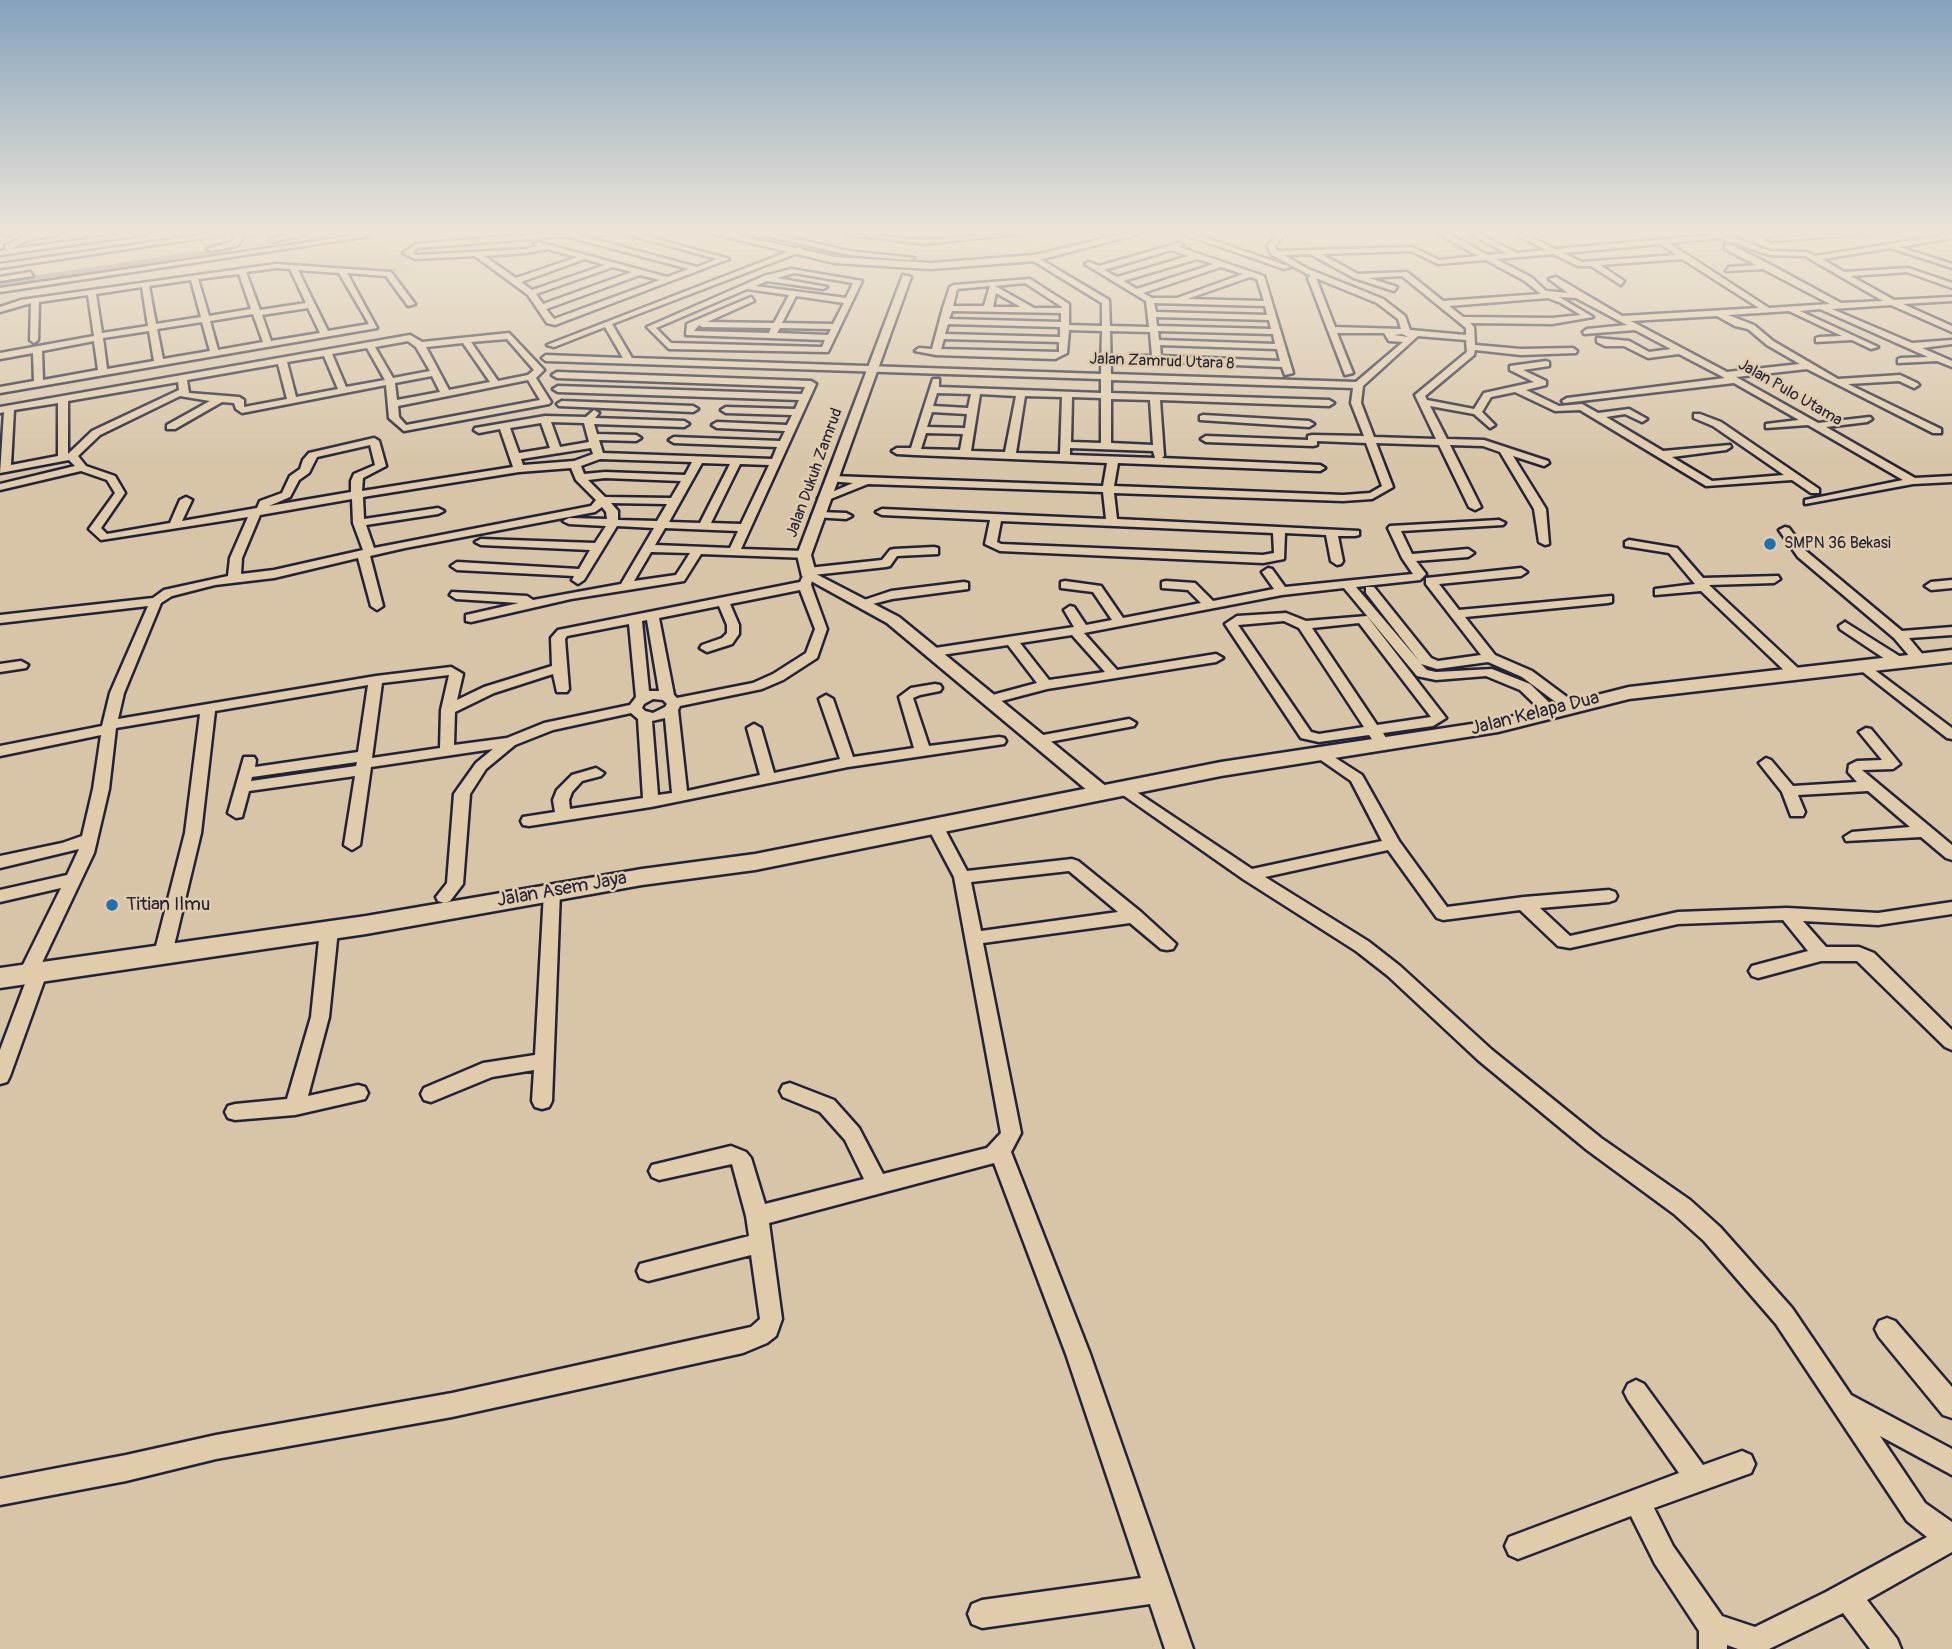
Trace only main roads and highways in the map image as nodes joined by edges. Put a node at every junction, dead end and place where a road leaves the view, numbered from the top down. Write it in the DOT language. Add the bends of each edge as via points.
graph roads {
  1 [pos="1952,656"];
  2 [pos="1111,790"];
  3 [pos="0,978"];
  1 -- 2 [label="main road, Jalan Kelapa Dua" via="1683,684 1498,726 1378,736 1320,753"];
  2 -- 3 [label="main road, Jalan Asem Jaya" via="755,862"];
}
